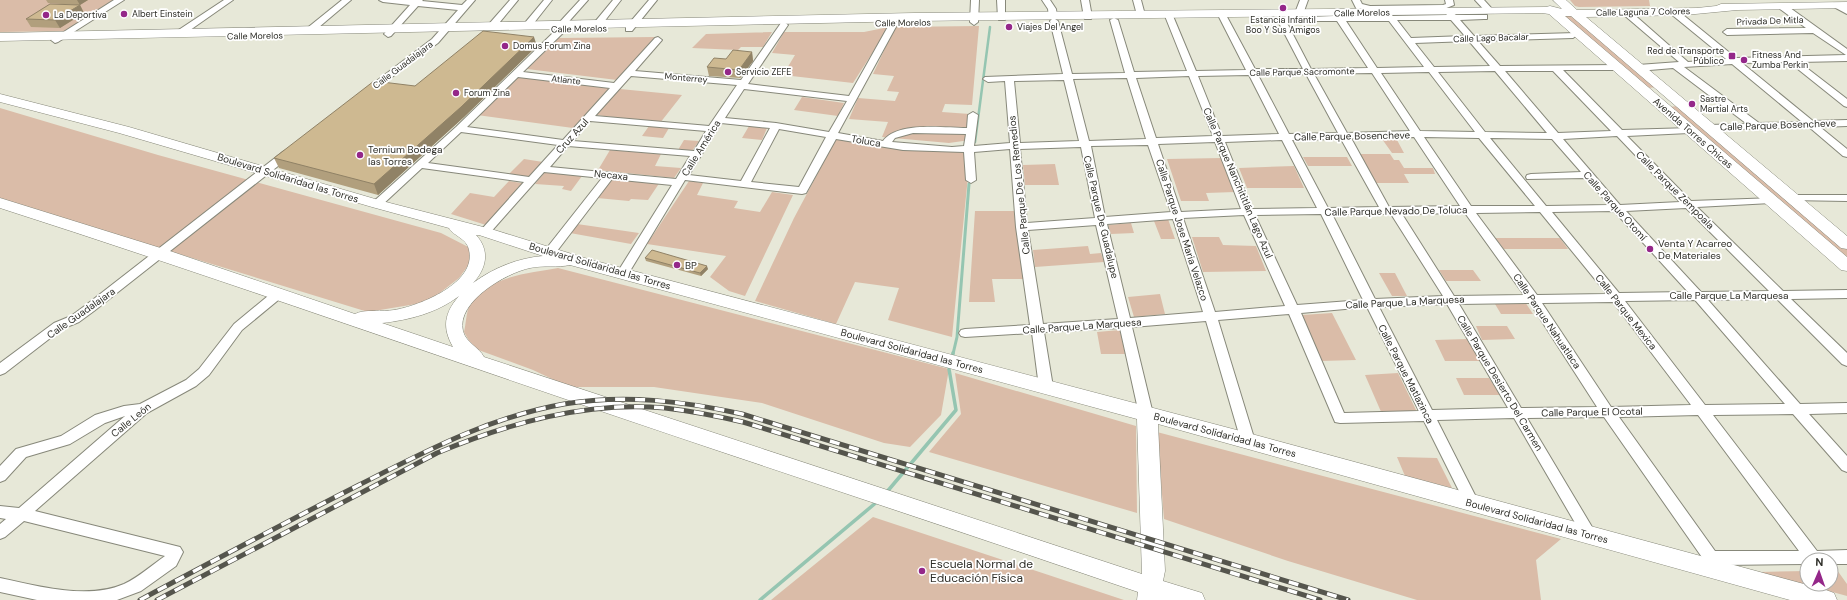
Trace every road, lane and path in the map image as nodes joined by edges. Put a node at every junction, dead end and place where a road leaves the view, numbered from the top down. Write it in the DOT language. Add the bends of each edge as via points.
graph roads {
  1 [pos="120,0"];
  2 [pos="229,0"];
  3 [pos="347,0"];
  4 [pos="383,0"];
  5 [pos="471,0"];
  6 [pos="514,0"];
  7 [pos="548,0"];
  8 [pos="584,0"];
  9 [pos="617,0"];
  10 [pos="653,0"];
  11 [pos="975,0"];
  12 [pos="1002,0"];
  13 [pos="1046,0"];
  14 [pos="1085,0"];
  15 [pos="1137,0"];
  16 [pos="1304,0"];
  17 [pos="1356,0"];
  18 [pos="1479,0"];
  19 [pos="1559,0"];
  20 [pos="417,2"];
  21 [pos="1403,3"];
  22 [pos="1842,5"];
  23 [pos="1783,7"];
  24 [pos="463,8"];
  25 [pos="1546,8"];
  26 [pos="1733,8"];
  27 [pos="1450,9"];
  28 [pos="1572,11"];
  29 [pos="1674,12"];
  30 [pos="1847,12"];
  31 [pos="1627,13"];
  32 [pos="1299,14"];
  33 [pos="1487,14"];
  34 [pos="1141,15"];
  35 [pos="1222,15"];
  36 [pos="1390,15"];
  37 [pos="1088,16"];
  38 [pos="1157,16"];
  39 [pos="1169,16"];
  40 [pos="1338,16"];
  41 [pos="1002,18"];
  42 [pos="1053,19"];
  43 [pos="1310,19"];
  44 [pos="974,20"];
  45 [pos="1114,20"];
  46 [pos="894,23"];
  47 [pos="597,25"];
  48 [pos="784,25"];
  49 [pos="492,26"];
  50 [pos="527,26"];
  51 [pos="631,26"];
  52 [pos="561,28"];
  53 [pos="446,29"];
  54 [pos="1814,30"];
  55 [pos="309,32"];
  56 [pos="390,32"];
  57 [pos="1727,32"];
  58 [pos="180,34"];
  59 [pos="1573,35"];
  60 [pos="0,37"];
  61 [pos="58,38"];
  62 [pos="1471,38"];
  63 [pos="658,40"];
  64 [pos="0,41"];
  65 [pos="1409,41"];
  66 [pos="1847,53"];
  67 [pos="1847,58"];
  68 [pos="1790,59"];
  69 [pos="1734,61"];
  70 [pos="1687,65"];
  71 [pos="1676,66"];
  72 [pos="1617,67"];
  73 [pos="1556,68"];
  74 [pos="1638,68"];
  75 [pos="1497,69"];
  76 [pos="1375,70"];
  77 [pos="1433,70"];
  78 [pos="1254,72"];
  79 [pos="1309,72"];
  80 [pos="628,73"];
  81 [pos="515,74"];
  82 [pos="1193,74"];
  83 [pos="1130,76"];
  84 [pos="1067,77"];
  85 [pos="1009,78"];
  86 [pos="988,79"];
  87 [pos="742,84"];
  88 [pos="618,86"];
  89 [pos="1666,92"];
  90 [pos="1646,93"];
  91 [pos="362,96"];
  92 [pos="0,98"];
  93 [pos="852,99"];
  94 [pos="1847,104"];
  95 [pos="1681,105"];
  96 [pos="1662,106"];
  97 [pos="973,115"];
  98 [pos="588,118"];
  99 [pos="719,120"];
  100 [pos="1809,123"];
  101 [pos="1847,123"];
  102 [pos="1755,125"];
  103 [pos="776,126"];
  104 [pos="459,128"];
  105 [pos="1708,128"];
  106 [pos="712,129"];
  107 [pos="1689,130"];
  108 [pos="970,131"];
  109 [pos="1620,133"];
  110 [pos="833,134"];
  111 [pos="1418,134"];
  112 [pos="1344,136"];
  113 [pos="1483,136"];
  114 [pos="1554,136"];
  115 [pos="1287,137"];
  116 [pos="1220,140"];
  117 [pos="1153,142"];
  118 [pos="566,143"];
  119 [pos="886,144"];
  120 [pos="1085,144"];
  121 [pos="296,146"];
  122 [pos="1015,146"];
  123 [pos="969,149"];
  124 [pos="697,154"];
  125 [pos="1847,154"];
  126 [pos="419,165"];
  127 [pos="542,168"];
  128 [pos="265,170"];
  129 [pos="610,175"];
  130 [pos="1587,175"];
  131 [pos="1532,177"];
  132 [pos="681,179"];
  133 [pos="532,180"];
  134 [pos="971,180"];
  135 [pos="745,183"];
  136 [pos="1793,198"];
  137 [pos="1847,198"];
  138 [pos="1771,200"];
  139 [pos="0,203"];
  140 [pos="376,204"];
  141 [pos="1689,205"];
  142 [pos="1616,208"];
  143 [pos="1468,210"];
  144 [pos="1544,210"];
  145 [pos="1390,211"];
  146 [pos="1248,212"];
  147 [pos="1325,212"];
  148 [pos="1177,215"];
  149 [pos="1101,222"];
  150 [pos="449,224"];
  151 [pos="1022,227"];
  152 [pos="485,232"];
  153 [pos="1847,244"];
  154 [pos="550,252"];
  155 [pos="161,254"];
  156 [pos="582,263"];
  157 [pos="1847,266"];
  158 [pos="623,273"];
  159 [pos="278,294"];
  160 [pos="1780,294"];
  161 [pos="1847,294"];
  162 [pos="1697,295"];
  163 [pos="1615,296"];
  164 [pos="1532,297"];
  165 [pos="1451,300"];
  166 [pos="1370,303"];
  167 [pos="1293,309"];
  168 [pos="342,314"];
  169 [pos="1210,316"];
  170 [pos="1126,323"];
  171 [pos="1038,329"];
  172 [pos="965,333"];
  173 [pos="1847,361"];
  174 [pos="496,368"];
  175 [pos="0,370"];
  176 [pos="1046,387"];
  177 [pos="1847,408"];
  178 [pos="142,409"];
  179 [pos="1796,409"];
  180 [pos="1701,410"];
  181 [pos="1608,412"];
  182 [pos="1519,413"];
  183 [pos="1146,414"];
  184 [pos="1427,415"];
  185 [pos="1338,416"];
  186 [pos="1248,441"];
  187 [pos="1847,466"];
  188 [pos="0,476"];
  189 [pos="1472,503"];
  190 [pos="0,512"];
  191 [pos="21,514"];
  192 [pos="0,533"];
  193 [pos="1590,536"];
  194 [pos="1809,552"];
  195 [pos="1799,558"];
  196 [pos="1714,564"];
  197 [pos="0,585"];
  198 [pos="1167,596"];
  199 [pos="1826,600"];
  1 -- 61 [label="street"];
  2 -- 58 [label="street"];
  3 -- 55 [label="street"];
  4 -- 20 [label="street"];
  5 -- 24 [label="street, Calle Guadalajara"];
  6 -- 49 [label="street"];
  7 -- 50 [label="street"];
  8 -- 52 [label="street"];
  9 -- 47 [label="street"];
  10 -- 51 [label="street"];
  11 -- 44 [label="street"];
  12 -- 41 [label="street"];
  13 -- 42 [label="street, Calle Parque De Guadalupe" via="1052,9"];
  14 -- 37 [label="street"];
  15 -- 34 [label="street"];
  16 -- 32 [label="street"];
  17 -- 21 [label="street" via="1359,6 1364,8"];
  18 -- 33 [label="street"];
  19 -- 28 [label="main road, Avenida Torres Chicas"];
  20 -- 24 [label="street"];
  20 -- 56 [label="street"];
  21 -- 27 [label="street" via="1448,6 1450,3"];
  22 -- 23 [label="main road, Calle Laguna 7 Colores"];
  22 -- 30 [label="street"];
  23 -- 26 [label="main road, Calle Laguna 7 Colores"];
  23 -- 54 [label="street"];
  24 -- 53 [label="street, Calle Guadalajara"];
  25 -- 28 [label="main road, Calle Laguna 7 Colores"];
  25 -- 33 [label="main road, Calle Morelos"];
  25 -- 72 [label="main road, Avenida Torres Chicas"];
  26 -- 28 [label="main road, Calle Laguna 7 Colores" via="1708,6"];
  26 -- 29 [label="main road, Calle Laguna 7 Colores"];
  27 -- 33 [label="main road, Calle Morelos"];
  27 -- 36 [label="main road, Calle Morelos"];
  27 -- 62 [label="street, Calle Parque Otomí"];
  28 -- 31 [label="main road, Calle Laguna 7 Colores"];
  28 -- 74 [label="main road, Avenida Torres Chicas"];
  29 -- 31 [label="main road, Calle Laguna 7 Colores"];
  29 -- 69 [label="street"];
  31 -- 70 [label="street"];
  32 -- 35 [label="main road, Calle Morelos"];
  32 -- 40 [label="main road, Calle Morelos"];
  32 -- 79 [label="street, Calle Parque Desierto Del Carmen" via="1283,24"];
  34 -- 37 [label="main road, Calle Morelos"];
  34 -- 38 [label="main road, Calle Morelos"];
  35 -- 39 [label="main road, Calle Morelos"];
  35 -- 78 [label="street, Calle Parque Matlazinca"];
  36 -- 40 [label="main road, Calle Morelos"];
  36 -- 65 [label="street, Calle Parque Mexica"];
  37 -- 42 [label="main road, Calle Morelos"];
  38 -- 39 [label="main road, Calle Morelos"];
  38 -- 45 [label="main road, Calle Morelos"];
  39 -- 82 [label="street, Calle Parque Nanchititlán Lago Azul"];
  40 -- 43 [label="street"];
  40 -- 76 [label="street, Calle Parque Nahuatlaca"];
  41 -- 42 [label="main road, Calle Morelos"];
  41 -- 44 [label="main road, Calle Morelos"];
  42 -- 44 [label="main road, Calle Morelos"];
  42 -- 45 [label="main road, Calle Morelos"];
  42 -- 84 [label="street, Calle Parque De Guadalupe"];
  44 -- 46 [label="main road, Calle Morelos"];
  44 -- 51 [label="main road, Calle Morelos" via="914,17"];
  45 -- 83 [label="street, Calle Parque Jose Maria Velazco"];
  46 -- 48 [label="main road, Calle Morelos"];
  46 -- 93 [label="street"];
  47 -- 51 [label="main road, Calle Morelos"];
  47 -- 52 [label="main road, Calle Morelos"];
  48 -- 51 [label="main road, Calle Morelos"];
  48 -- 87 [label="street, Calle América"];
  49 -- 50 [label="main road, Calle Morelos"];
  49 -- 53 [label="main road, Calle Morelos"];
  50 -- 52 [label="main road, Calle Morelos"];
  51 -- 52 [label="main road, Calle Morelos"];
  52 -- 53 [label="main road, Calle Morelos"];
  52 -- 81 [label="street"];
  53 -- 56 [label="main road, Calle Morelos"];
  53 -- 91 [label="street, Calle Guadalajara" via="428,46"];
  54 -- 57 [label="street, Privada De Mitla"];
  54 -- 66 [label="street"];
  55 -- 56 [label="main road, Calle Morelos"];
  55 -- 58 [label="main road, Calle Morelos"];
  56 -- 61 [label="main road, Calle Morelos"];
  58 -- 61 [label="main road, Calle Morelos"];
  59 -- 62 [label="street, Calle Lago Bacalar"];
  60 -- 61 [label="main road, Calle Morelos"];
  61 -- 64 [label="main road, Calle Morelos"];
  62 -- 65 [label="street, Calle Lago Bacalar"];
  62 -- 75 [label="street, Calle Parque Otomí"];
  63 -- 80 [label="street, Cruz Azul"];
  65 -- 77 [label="street, Calle Parque Mexica"];
  67 -- 68 [label="street"];
  68 -- 69 [label="street"];
  68 -- 94 [label="street"];
  69 -- 70 [label="street"];
  69 -- 100 [label="street"];
  70 -- 71 [label="street"];
  71 -- 74 [label="street"];
  71 -- 102 [label="street"];
  72 -- 73 [label="street, Calle Parque Sacromonte"];
  72 -- 90 [label="main road, Avenida Torres Chicas"];
  73 -- 75 [label="street, Calle Parque Sacromonte"];
  73 -- 109 [label="street, Calle Parque Zempoala"];
  74 -- 89 [label="main road, Avenida Torres Chicas"];
  75 -- 77 [label="street, Calle Parque Sacromonte"];
  75 -- 114 [label="street, Calle Parque Otomí"];
  76 -- 77 [label="street, Calle Parque Sacromonte"];
  76 -- 79 [label="street, Calle Parque Sacromonte"];
  76 -- 111 [label="street, Calle Parque Nahuatlaca"];
  77 -- 113 [label="street, Calle Parque Mexica"];
  78 -- 79 [label="street, Calle Parque Sacromonte"];
  78 -- 82 [label="street, Calle Parque Sacromonte"];
  78 -- 115 [label="street, Calle Parque Matlazinca"];
  79 -- 112 [label="street, Calle Parque Desierto Del Carmen"];
  80 -- 87 [label="street, Monterrey"];
  80 -- 88 [label="street, Cruz Azul"];
  81 -- 88 [label="street, Atlante"];
  81 -- 104 [label="street"];
  82 -- 83 [label="street, Calle Parque Sacromonte"];
  82 -- 116 [label="street, Calle Parque Nanchititlán Lago Azul"];
  83 -- 84 [label="street, Calle Parque Sacromonte"];
  83 -- 117 [label="street, Calle Parque Jose Maria Velazco"];
  84 -- 85 [label="street, Calle Parque Sacromonte"];
  84 -- 120 [label="street, Calle Parque De Guadalupe"];
  85 -- 86 [label="street, Calle Parque Sacromonte"];
  85 -- 122 [label="street, Calle Parque De Los Remedios"];
  87 -- 93 [label="street, Monterrey"];
  87 -- 99 [label="street, Calle América"];
  88 -- 98 [label="street, Cruz Azul"];
  89 -- 90 [label="main road" via="1662,95"];
  89 -- 95 [label="main road, Avenida Torres Chicas"];
  90 -- 96 [label="main road, Avenida Torres Chicas"];
  92 -- 128 [label="main road, Boulevard Solidaridad las Torres"];
  93 -- 110 [label="street"];
  95 -- 96 [label="main road"];
  95 -- 105 [label="main road, Avenida Torres Chicas"];
  96 -- 107 [label="main road, Avenida Torres Chicas"];
  97 -- 108 [label="street"];
  98 -- 106 [label="street"];
  98 -- 118 [label="street, Cruz Azul"];
  99 -- 103 [label="street, Toluca"];
  99 -- 106 [label="street, Calle América"];
  100 -- 101 [label="street, Calle Parque Bosencheve"];
  100 -- 102 [label="street, Calle Parque Bosencheve"];
  100 -- 125 [label="street"];
  102 -- 105 [label="street, Calle Parque Bosencheve"];
  103 -- 110 [label="street, Toluca"];
  103 -- 135 [label="street"];
  104 -- 118 [label="street"];
  104 -- 126 [label="street"];
  105 -- 136 [label="main road, Avenida Torres Chicas"];
  106 -- 124 [label="street, Calle América"];
  107 -- 109 [label="street, Calle Parque Bosencheve"];
  107 -- 138 [label="main road, Avenida Torres Chicas"];
  108 -- 119 [label="street" via="908,131 892,136"];
  108 -- 123 [label="street"];
  109 -- 114 [label="street, Calle Parque Bosencheve"];
  109 -- 141 [label="street, Calle Parque Zempoala"];
  110 -- 119 [label="street, Toluca"];
  110 -- 135 [label="street, Necaxa" via="802,192"];
  111 -- 112 [label="street, Calle Parque Bosencheve"];
  111 -- 113 [label="street, Calle Parque Bosencheve"];
  111 -- 143 [label="street, Calle Parque Nahuatlaca"];
  112 -- 115 [label="street, Calle Parque Bosencheve"];
  112 -- 145 [label="street, Calle Parque Desierto Del Carmen"];
  113 -- 114 [label="street, Calle Parque Bosencheve"];
  113 -- 144 [label="street, Calle Parque Mexica"];
  114 -- 130 [label="street, Calle Parque Otomí"];
  115 -- 116 [label="street, Calle Parque Bosencheve"];
  115 -- 147 [label="street, Calle Parque Matlazinca"];
  116 -- 117 [label="street, Calle Parque Bosencheve"];
  116 -- 146 [label="street, Calle Parque Nanchititlán Lago Azul"];
  117 -- 120 [label="street, Calle Parque Bosencheve"];
  117 -- 148 [label="street, Calle Parque Jose Maria Velazco"];
  118 -- 124 [label="street"];
  118 -- 127 [label="street, Cruz Azul"];
  119 -- 123 [label="street, Toluca" via="932,149"];
  120 -- 122 [label="street, Calle Parque Bosencheve"];
  120 -- 149 [label="street, Calle Parque De Guadalupe"];
  121 -- 128 [label="street"];
  122 -- 123 [label="street, Toluca"];
  122 -- 151 [label="street, Calle Parque De Los Remedios"];
  123 -- 134 [label="street"];
  124 -- 132 [label="street, Calle América"];
  126 -- 133 [label="street"];
  126 -- 140 [label="street"];
  127 -- 129 [label="street, Necaxa"];
  127 -- 133 [label="street, Cruz Azul"];
  128 -- 140 [label="main road, Boulevard Solidaridad las Torres"];
  128 -- 155 [label="street, Calle Guadalajara"];
  129 -- 132 [label="street, Necaxa"];
  129 -- 154 [label="street"];
  130 -- 131 [label="street"];
  130 -- 142 [label="street, Calle Parque Otomí"];
  132 -- 135 [label="street, Necaxa"];
  132 -- 158 [label="street, Calle América"];
  133 -- 152 [label="street, Cruz Azul"];
  136 -- 137 [label="street"];
  136 -- 153 [label="main road, Avenida Torres Chicas"];
  138 -- 141 [label="street, Calle Parque Nevado De Toluca"];
  138 -- 157 [label="main road, Avenida Torres Chicas"];
  139 -- 155 [label="main road"];
  140 -- 150 [label="main road, Boulevard Solidaridad las Torres"];
  141 -- 142 [label="street, Calle Parque Nevado De Toluca"];
  141 -- 160 [label="street, Calle Parque Zempoala"];
  142 -- 144 [label="street, Calle Parque Nevado De Toluca"];
  142 -- 162 [label="street, Calle Parque Otomí"];
  143 -- 144 [label="street, Calle Parque Nevado De Toluca"];
  143 -- 145 [label="street, Calle Parque Nevado De Toluca"];
  143 -- 164 [label="street, Calle Parque Nahuatlaca"];
  144 -- 163 [label="street, Calle Parque Mexica"];
  145 -- 147 [label="street, Calle Parque Nevado De Toluca"];
  145 -- 165 [label="street, Calle Parque Desierto Del Carmen"];
  146 -- 147 [label="street, Calle Parque Nevado De Toluca"];
  146 -- 148 [label="street, Calle Parque Nevado De Toluca"];
  146 -- 167 [label="street, Calle Parque Nanchititlán Lago Azul"];
  147 -- 166 [label="street, Calle Parque Matlazinca"];
  148 -- 149 [label="street, Calle Parque Nevado De Toluca"];
  148 -- 169 [label="street, Calle Parque Jose Maria Velazco"];
  149 -- 151 [label="street, Calle Parque Nevado De Toluca"];
  149 -- 170 [label="street, Calle Parque De Guadalupe"];
  150 -- 152 [label="main road, Boulevard Solidaridad las Torres"];
  150 -- 168 [label="main road" via="470,237 478,252 476,266 462,286 438,301 406,314 375,317"];
  151 -- 171 [label="street, Calle Parque De Los Remedios"];
  152 -- 154 [label="main road, Boulevard Solidaridad las Torres"];
  154 -- 156 [label="main road, Boulevard Solidaridad las Torres"];
  155 -- 159 [label="main road"];
  155 -- 175 [label="street, Calle Guadalajara" via="75,319 58,326"];
  156 -- 158 [label="main road, Boulevard Solidaridad las Torres"];
  156 -- 174 [label="main road" via="544,261 513,267 485,282 464,301 455,316 456,337 464,349"];
  158 -- 176 [label="main road, Boulevard Solidaridad las Torres"];
  159 -- 168 [label="main road"];
  159 -- 178 [label="street, Calle León" via="238,328 204,372 191,383"];
  160 -- 161 [label="street, Calle Parque La Marquesa"];
  160 -- 162 [label="street, Calle Parque La Marquesa"];
  160 -- 173 [label="street, Calle Parque Zempoala"];
  162 -- 163 [label="street, Calle Parque La Marquesa"];
  162 -- 179 [label="street, Calle Parque Otomí"];
  163 -- 164 [label="street, Calle Parque La Marquesa"];
  163 -- 180 [label="street, Calle Parque Mexica"];
  164 -- 165 [label="street, Calle Parque La Marquesa"];
  164 -- 181 [label="street, Calle Parque Nahuatlaca"];
  165 -- 166 [label="street, Calle Parque La Marquesa"];
  165 -- 182 [label="street, Calle Parque Desierto Del Carmen"];
  166 -- 167 [label="street, Calle Parque La Marquesa"];
  166 -- 184 [label="street, Calle Parque Matlazinca"];
  167 -- 169 [label="street, Calle Parque La Marquesa"];
  167 -- 185 [label="street, Calle Parque Nanchititlán Lago Azul"];
  168 -- 174 [label="main road"];
  169 -- 170 [label="street, Calle Parque La Marquesa"];
  169 -- 186 [label="street, Calle Parque Jose Maria Velazco"];
  170 -- 171 [label="street, Calle Parque La Marquesa"];
  170 -- 183 [label="street, Calle Parque De Guadalupe"];
  171 -- 172 [label="street, Calle Parque La Marquesa"];
  171 -- 176 [label="street, Calle Parque De Los Remedios"];
  174 -- 198 [label="main road" via="885,497"];
  176 -- 183 [label="main road, Boulevard Solidaridad las Torres"];
  177 -- 179 [label="street, Calle Parque El Ocotal"];
  178 -- 188 [label="street" via="124,411 100,419 65,440 21,453"];
  178 -- 191 [label="street, Calle León"];
  179 -- 180 [label="street, Calle Parque El Ocotal"];
  179 -- 187 [label="street, Calle Parque Otomí"];
  180 -- 181 [label="street, Calle Parque El Ocotal"];
  180 -- 194 [label="street, Calle Parque Mexica"];
  181 -- 182 [label="street, Calle Parque El Ocotal"];
  181 -- 196 [label="street, Calle Parque Nahuatlaca"];
  182 -- 184 [label="street, Calle Parque El Ocotal"];
  182 -- 193 [label="street, Calle Parque Desierto Del Carmen"];
  183 -- 186 [label="main road, Boulevard Solidaridad las Torres"];
  183 -- 198 [label="main road" via="1154,571"];
  184 -- 185 [label="street, Calle Parque El Ocotal" via="1341,418"];
  184 -- 189 [label="street, Calle Parque Matlazinca"];
  186 -- 189 [label="main road, Boulevard Solidaridad las Torres"];
  189 -- 193 [label="main road, Boulevard Solidaridad las Torres"];
  190 -- 191 [label="street"];
  191 -- 192 [label="street, Calle León"];
  191 -- 197 [label="street" via="175,552 171,561 127,590 101,598 51,596"];
  193 -- 196 [label="main road, Boulevard Solidaridad las Torres"];
  195 -- 196 [label="street"];
  196 -- 199 [label="main road, Boulevard Solidaridad las Torres"];
}
